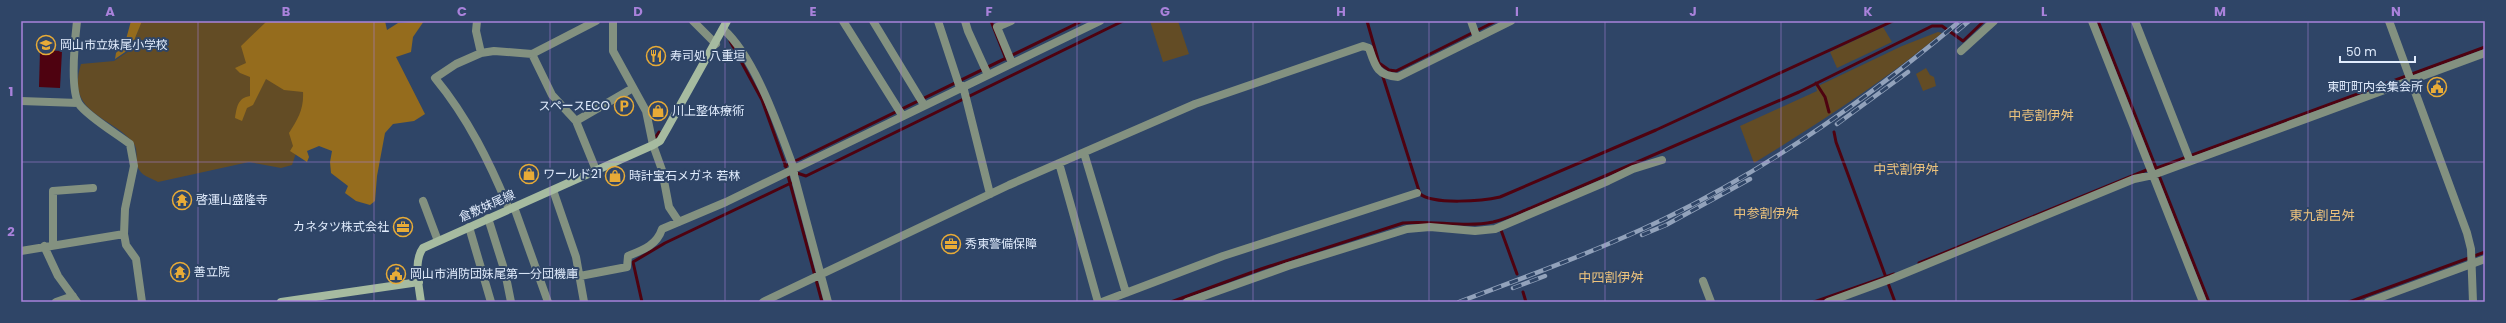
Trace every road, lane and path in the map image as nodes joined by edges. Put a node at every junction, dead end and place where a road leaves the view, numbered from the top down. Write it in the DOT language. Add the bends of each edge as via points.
graph roads {
  1 [pos="77,21"];
  2 [pos="477,21"];
  3 [pos="596,21"];
  4 [pos="613,21"];
  5 [pos="694,21"];
  6 [pos="843,21"];
  7 [pos="873,21"];
  8 [pos="938,21"];
  9 [pos="966,21"];
  10 [pos="1011,21"];
  11 [pos="1100,21"];
  12 [pos="1511,21"];
  13 [pos="1994,21"];
  14 [pos="2092,21"];
  15 [pos="2135,21"];
  16 [pos="2389,21"];
  17 [pos="725,25"];
  18 [pos="1474,30"];
  19 [pos="716,44"];
  20 [pos="1962,50"];
  21 [pos="480,53"];
  22 [pos="2485,53"];
  23 [pos="532,54"];
  24 [pos="1010,59"];
  25 [pos="986,71"];
  26 [pos="2409,77"];
  27 [pos="960,85"];
  28 [pos="633,88"];
  29 [pos="21,101"];
  30 [pos="922,102"];
  31 [pos="78,103"];
  32 [pos="900,112"];
  33 [pos="576,121"];
  34 [pos="653,145"];
  35 [pos="1084,153"];
  36 [pos="2189,158"];
  37 [pos="1662,160"];
  38 [pos="1059,163"];
  39 [pos="791,168"];
  40 [pos="596,170"];
  41 [pos="2157,174"];
  42 [pos="93,188"];
  43 [pos="553,190"];
  44 [pos="1417,193"];
  45 [pos="990,194"];
  46 [pos="423,202"];
  47 [pos="512,208"];
  48 [pos="488,218"];
  49 [pos="679,222"];
  50 [pos="469,227"];
  51 [pos="124,234"];
  52 [pos="438,241"];
  53 [pos="53,245"];
  54 [pos="44,246"];
  55 [pos="21,251"];
  56 [pos="2471,259"];
  57 [pos="2485,259"];
  58 [pos="580,276"];
  59 [pos="817,277"];
  60 [pos="419,282"];
  61 [pos="1703,282"];
  62 [pos="1126,293"];
  63 [pos="75,299"];
  64 [pos="56,302"];
  65 [pos="142,302"];
  66 [pos="281,302"];
  67 [pos="421,302"];
  68 [pos="491,302"];
  69 [pos="511,302"];
  70 [pos="548,302"];
  71 [pos="584,302"];
  72 [pos="763,302"];
  73 [pos="828,302"];
  74 [pos="1098,302"];
  75 [pos="1102,302"];
  76 [pos="1187,302"];
  77 [pos="1711,302"];
  78 [pos="1828,302"];
  79 [pos="2203,302"];
  80 [pos="2368,302"];
  81 [pos="2472,302"];
  1 -- 31 [label="street" via="73,67"];
  2 -- 21 [label="street"];
  3 -- 23 [label="street"];
  4 -- 28 [label="street" via="613,51"];
  5 -- 19 [label="street"];
  6 -- 32 [label="street"];
  7 -- 30 [label="street"];
  8 -- 27 [label="street"];
  9 -- 25 [label="street"];
  10 -- 24 [label="street" via="997,27"];
  11 -- 24 [label="street"];
  12 -- 18 [label="street"];
  13 -- 20 [label="street"];
  14 -- 41 [label="street"];
  15 -- 36 [label="street"];
  16 -- 26 [label="street"];
  17 -- 19 [label="main road, 倉敷妹尾線"];
  17 -- 39 [label="street" via="766,98"];
  18 -- 35 [label="street" via="1398,77 1388,76 1375,68 1369,48 1363,46 1195,104"];
  19 -- 34 [label="main road, 倉敷妹尾線" via="660,140"];
  21 -- 23 [label="street" via="494,51"];
  21 -- 47 [label="street" via="456,64 436,78 473,132"];
  22 -- 26 [label="street"];
  23 -- 33 [label="street" via="552,95"];
  24 -- 25 [label="street"];
  25 -- 27 [label="street"];
  26 -- 36 [label="street"];
  26 -- 56 [label="street" via="2467,233"];
  27 -- 30 [label="street"];
  27 -- 45 [label="street" via="966,98"];
  28 -- 33 [label="street"];
  28 -- 34 [label="street" via="646,111"];
  29 -- 31 [label="street"];
  30 -- 32 [label="street"];
  31 -- 51 [label="street" via="130,144 134,166 125,209"];
  32 -- 39 [label="street"];
  33 -- 40 [label="street"];
  34 -- 40 [label="main road, 倉敷妹尾線"];
  34 -- 49 [label="street" via="662,170 669,207"];
  35 -- 38 [label="street"];
  35 -- 62 [label="street"];
  36 -- 41 [label="street"];
  37 -- 76 [label="street" via="1633,169 1495,229 1407,229 1288,266"];
  38 -- 45 [label="street"];
  38 -- 74 [label="street"];
  39 -- 49 [label="street"];
  39 -- 59 [label="street"];
  40 -- 43 [label="main road, 倉敷妹尾線"];
  41 -- 78 [label="street" via="2134,179"];
  41 -- 79 [label="street"];
  42 -- 53 [label="street" via="52,191"];
  43 -- 47 [label="main road, 倉敷妹尾線"];
  43 -- 58 [label="street"];
  44 -- 62 [label="street" via="1223,256"];
  45 -- 59 [label="street"];
  46 -- 52 [label="street"];
  47 -- 48 [label="main road, 倉敷妹尾線"];
  47 -- 70 [label="street"];
  48 -- 50 [label="main road, 倉敷妹尾線"];
  48 -- 69 [label="street" via="505,272"];
  49 -- 58 [label="street" via="662,229 659,239 628,256 627,266"];
  50 -- 52 [label="main road, 倉敷妹尾線"];
  50 -- 68 [label="street"];
  51 -- 53 [label="street"];
  51 -- 65 [label="street" via="126,245 136,259"];
  52 -- 60 [label="main road, 倉敷妹尾線" via="423,248 419,253"];
  53 -- 54 [label="street"];
  54 -- 55 [label="street"];
  54 -- 63 [label="street" via="58,276"];
  56 -- 57 [label="street"];
  56 -- 80 [label="street"];
  56 -- 81 [label="street"];
  58 -- 71 [label="street"];
  59 -- 72 [label="street"];
  59 -- 73 [label="street"];
  60 -- 66 [label="main road"];
  60 -- 67 [label="main road"];
  61 -- 77 [label="street"];
  62 -- 75 [label="street"];
  63 -- 64 [label="street"];
}
